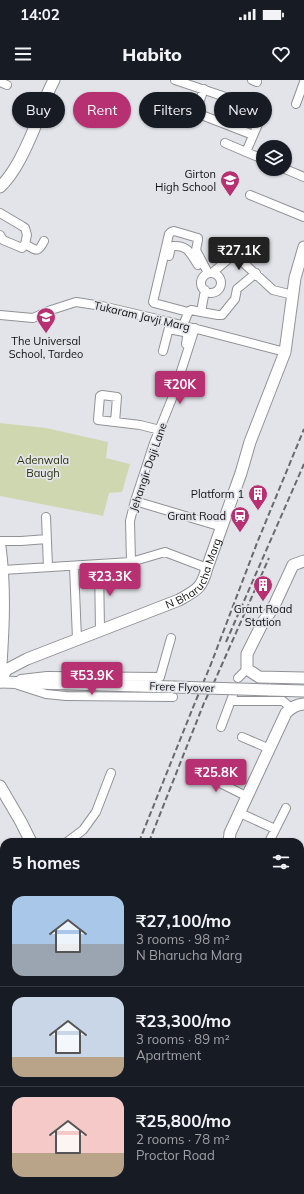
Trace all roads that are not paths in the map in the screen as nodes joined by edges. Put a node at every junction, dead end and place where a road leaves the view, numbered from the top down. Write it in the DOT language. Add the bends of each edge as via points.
graph roads {
  1 [pos="47,80"];
  2 [pos="54,80"];
  3 [pos="175,80"];
  4 [pos="304,82"];
  5 [pos="204,89"];
  6 [pos="44,92"];
  7 [pos="296,104"];
  8 [pos="31,128"];
  9 [pos="254,135"];
  10 [pos="225,143"];
  11 [pos="246,152"];
  12 [pos="256,156"];
  13 [pos="14,163"];
  14 [pos="292,172"];
  15 [pos="0,176"];
  16 [pos="304,177"];
  17 [pos="0,188"];
  18 [pos="250,195"];
  19 [pos="0,213"];
  20 [pos="304,217"];
  21 [pos="0,236"];
  22 [pos="44,240"];
  23 [pos="25,244"];
  24 [pos="304,246"];
  25 [pos="198,265"];
  26 [pos="210,273"];
  27 [pos="256,273"];
  28 [pos="205,290"];
  29 [pos="293,295"];
  30 [pos="158,304"];
  31 [pos="188,312"];
  32 [pos="201,312"];
  33 [pos="0,315"];
  34 [pos="156,318"];
  35 [pos="170,325"];
  36 [pos="183,325"];
  37 [pos="195,328"];
  38 [pos="187,334"];
  39 [pos="163,351"];
  40 [pos="285,352"];
  41 [pos="187,353"];
  42 [pos="115,422"];
  43 [pos="160,430"];
  44 [pos="135,501"];
  45 [pos="46,517"];
  46 [pos="222,527"];
  47 [pos="47,539"];
  48 [pos="0,541"];
  49 [pos="0,547"];
  50 [pos="304,561"];
  51 [pos="131,562"];
  52 [pos="99,564"];
  53 [pos="74,566"];
  54 [pos="48,567"];
  55 [pos="207,568"];
  56 [pos="3,570"];
  57 [pos="100,631"];
  58 [pos="171,638"];
  59 [pos="77,640"];
  60 [pos="247,669"];
  61 [pos="238,678"];
  62 [pos="304,678"];
  63 [pos="3,682"];
  64 [pos="304,690"];
  65 [pos="304,704"];
  66 [pos="291,708"];
  67 [pos="220,727"];
  68 [pos="242,737"];
  69 [pos="270,748"];
  70 [pos="194,770"];
  71 [pos="111,773"];
  72 [pos="0,786"];
  73 [pos="248,797"];
  74 [pos="286,808"];
  75 [pos="240,813"];
  76 [pos="21,822"];
  77 [pos="275,829"];
  78 [pos="23,838"];
  79 [pos="29,838"];
  80 [pos="72,838"];
  81 [pos="229,838"];
  82 [pos="271,838"];
  1 -- 6 [label="street"];
  2 -- 6 [label="street"];
  3 -- 5 [label="street"];
  4 -- 7 [label="street"];
  5 -- 9 [label="street" via="197,108 199,114"];
  5 -- 9 [label="street" via="261,110 262,115"];
  8 -- 13 [label="street"];
  9 -- 11 [label="street"];
  10 -- 11 [label="street"];
  11 -- 12 [label="street"];
  13 -- 15 [label="street"];
  13 -- 17 [label="street"];
  14 -- 16 [label="street"];
  18 -- 20 [label="street"];
  19 -- 23 [label="street" via="25,228"];
  21 -- 23 [label="street" via="20,248 24,248"];
  22 -- 23 [label="street" via="38,250"];
  24 -- 29 [label="street, N Bharucha Marg"];
  25 -- 30 [label="street" via="188,249 171,247"];
  26 -- 27 [label="street" via="234,256 238,256"];
  26 -- 28 [label="street" via="201,279"];
  26 -- 28 [label="street" via="218,276 220,287 214,292"];
  26 -- 30 [label="street" via="196,250 198,238 171,232 153,300 153,303"];
  27 -- 29 [label="street" via="273,290"];
  27 -- 32 [label="street" via="237,289 235,299 222,314"];
  28 -- 32 [label="street"];
  29 -- 40 [label="street, N Bharucha Marg"];
  30 -- 31 [label="street"];
  30 -- 34 [label="street"];
  31 -- 32 [label="street"];
  31 -- 36 [label="street"];
  33 -- 34 [label="street, Tukaram Javji Marg" via="33,318 76,302"];
  34 -- 35 [label="street, Tukaram Javji Marg"];
  35 -- 36 [label="street, Tukaram Javji Marg"];
  35 -- 38 [label="street"];
  35 -- 39 [label="street"];
  36 -- 37 [label="street, Tukaram Javji Marg"];
  37 -- 38 [label="street"];
  37 -- 40 [label="street, Tukaram Javji Marg"];
  37 -- 41 [label="street, Jehangir Daji Lane"];
  38 -- 41 [label="street" via="184,351"];
  40 -- 46 [label="street, N Bharucha Marg" via="250,442"];
  41 -- 43 [label="street, Jehangir Daji Lane"];
  42 -- 43 [label="street"];
  43 -- 44 [label="street, Jehangir Daji Lane"];
  44 -- 46 [label="street"];
  44 -- 51 [label="street, Jehangir Daji Lane" via="130,521"];
  45 -- 47 [label="street"];
  46 -- 55 [label="street, N Bharucha Marg"];
  47 -- 48 [label="street"];
  47 -- 54 [label="street"];
  49 -- 56 [label="street"];
  50 -- 60 [label="street" via="294,565 273,608 263,622 247,654"];
  51 -- 52 [label="street"];
  51 -- 55 [label="street" via="165,552"];
  52 -- 53 [label="street"];
  52 -- 57 [label="street"];
  53 -- 54 [label="street"];
  53 -- 59 [label="street"];
  54 -- 56 [label="street"];
  55 -- 57 [label="street, N Bharucha Marg" via="198,590"];
  56 -- 63 [label="street"];
  57 -- 59 [label="street, N Bharucha Marg"];
  58 -- 63 [label="street" via="160,677 47,676"];
  59 -- 63 [label="street, N Bharucha Marg" via="6,670"];
  60 -- 61 [label="street"];
  60 -- 62 [label="street" via="259,677"];
  63 -- 64 [label="street, Frere Flyover, bridge" via="173,692"];
  65 -- 66 [label="street"];
  66 -- 67 [label="street" via="282,701 232,698"];
  66 -- 69 [label="street" via="286,713"];
  68 -- 69 [label="street"];
  69 -- 73 [label="street"];
  70 -- 73 [label="street"];
  71 -- 80 [label="street" via="96,812 83,830"];
  72 -- 76 [label="street"];
  73 -- 75 [label="street"];
  74 -- 77 [label="street"];
  75 -- 77 [label="street"];
  75 -- 81 [label="street"];
  76 -- 78 [label="street"];
  76 -- 79 [label="street"];
  77 -- 82 [label="street"];
}
